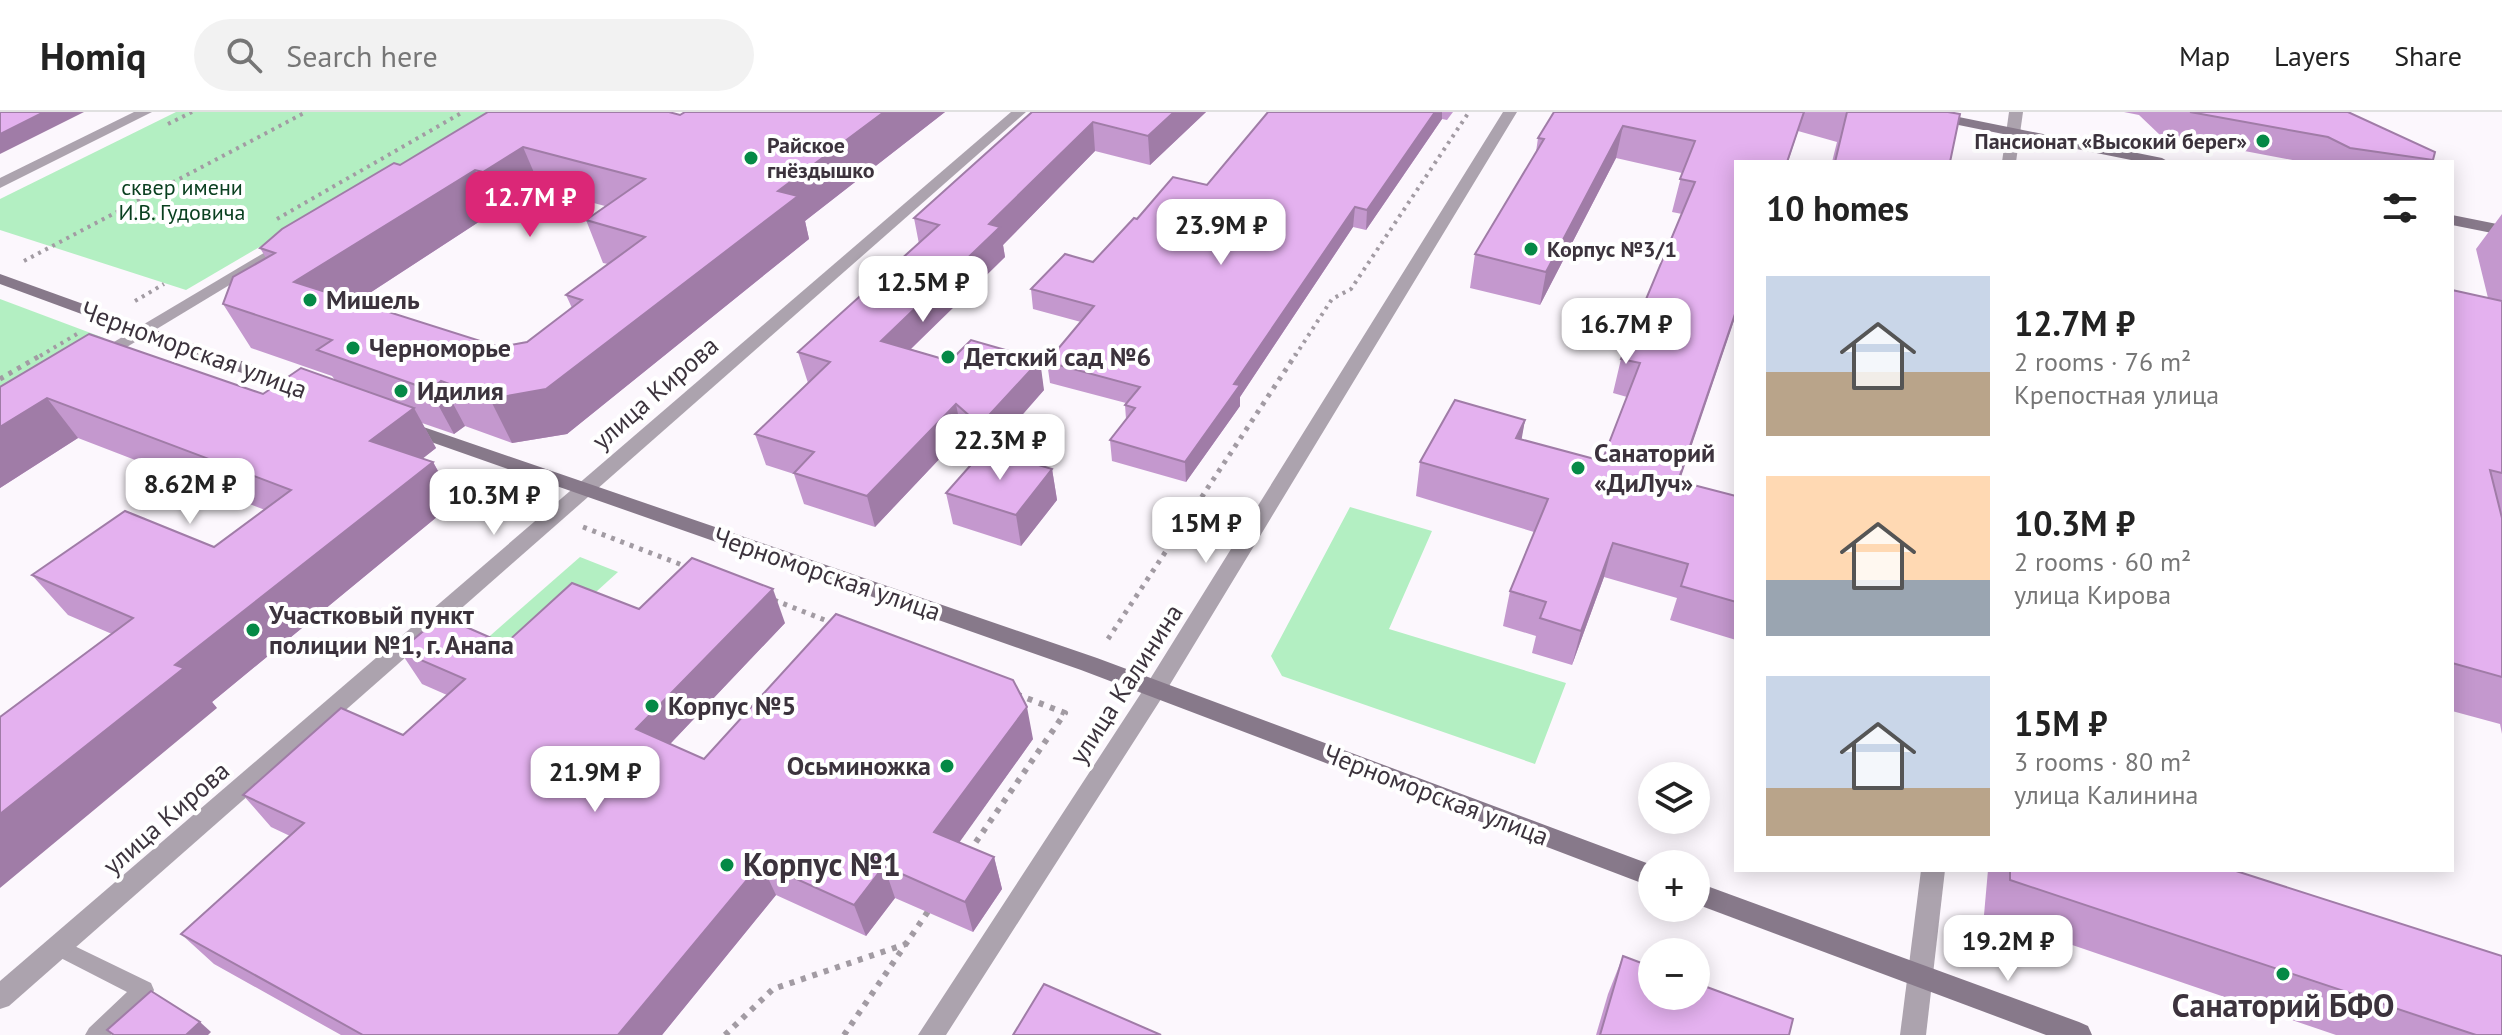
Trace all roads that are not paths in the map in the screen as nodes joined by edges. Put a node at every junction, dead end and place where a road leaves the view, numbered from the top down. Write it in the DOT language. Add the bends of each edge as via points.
graph roads {
  1 [pos="145,112"];
  2 [pos="1019,112"];
  3 [pos="1510,112"];
  4 [pos="1914,112"];
  5 [pos="2016,112"];
  6 [pos="2013,132"];
  7 [pos="2009,160"];
  8 [pos="2152,160"];
  9 [pos="0,184"];
  10 [pos="2454,220"];
  11 [pos="2502,230"];
  12 [pos="299,237"];
  13 [pos="7,272"];
  14 [pos="141,331"];
  15 [pos="78,369"];
  16 [pos="330,399"];
  17 [pos="388,420"];
  18 [pos="582,491"];
  19 [pos="1155,690"];
  20 [pos="1638,871"];
  21 [pos="1933,872"];
  22 [pos="1710,898"];
  23 [pos="58,947"];
  24 [pos="1921,978"];
  25 [pos="0,997"];
  26 [pos="96,1035"];
  27 [pos="931,1035"];
  28 [pos="1913,1035"];
  29 [pos="2079,1035"];
  1 -- 9 [label="street"];
  2 -- 18 [label="street, улица Кирова"];
  3 -- 19 [label="street, улица Калинина"];
  4 -- 6 [label="street"];
  5 -- 6 [label="street"];
  6 -- 7 [label="street"];
  6 -- 8 [label="street"];
  10 -- 11 [label="street"];
  12 -- 14 [label="street"];
  13 -- 14 [label="street, Черноморская улица"];
  14 -- 15 [label="street"];
  14 -- 16 [label="street, Черноморская улица"];
  17 -- 18 [label="street, Черноморская улица"];
  18 -- 19 [label="street, Черноморская улица"];
  18 -- 23 [label="street, улица Кирова"];
  19 -- 20 [label="street, Черноморская улица"];
  19 -- 27 [label="street, улица Калинина"];
  21 -- 24 [label="street"];
  22 -- 24 [label="street"];
  23 -- 25 [label="street, улица Кирова"];
  23 -- 26 [label="lane" via="144,990"];
  24 -- 28 [label="street"];
  24 -- 29 [label="street"];
}
